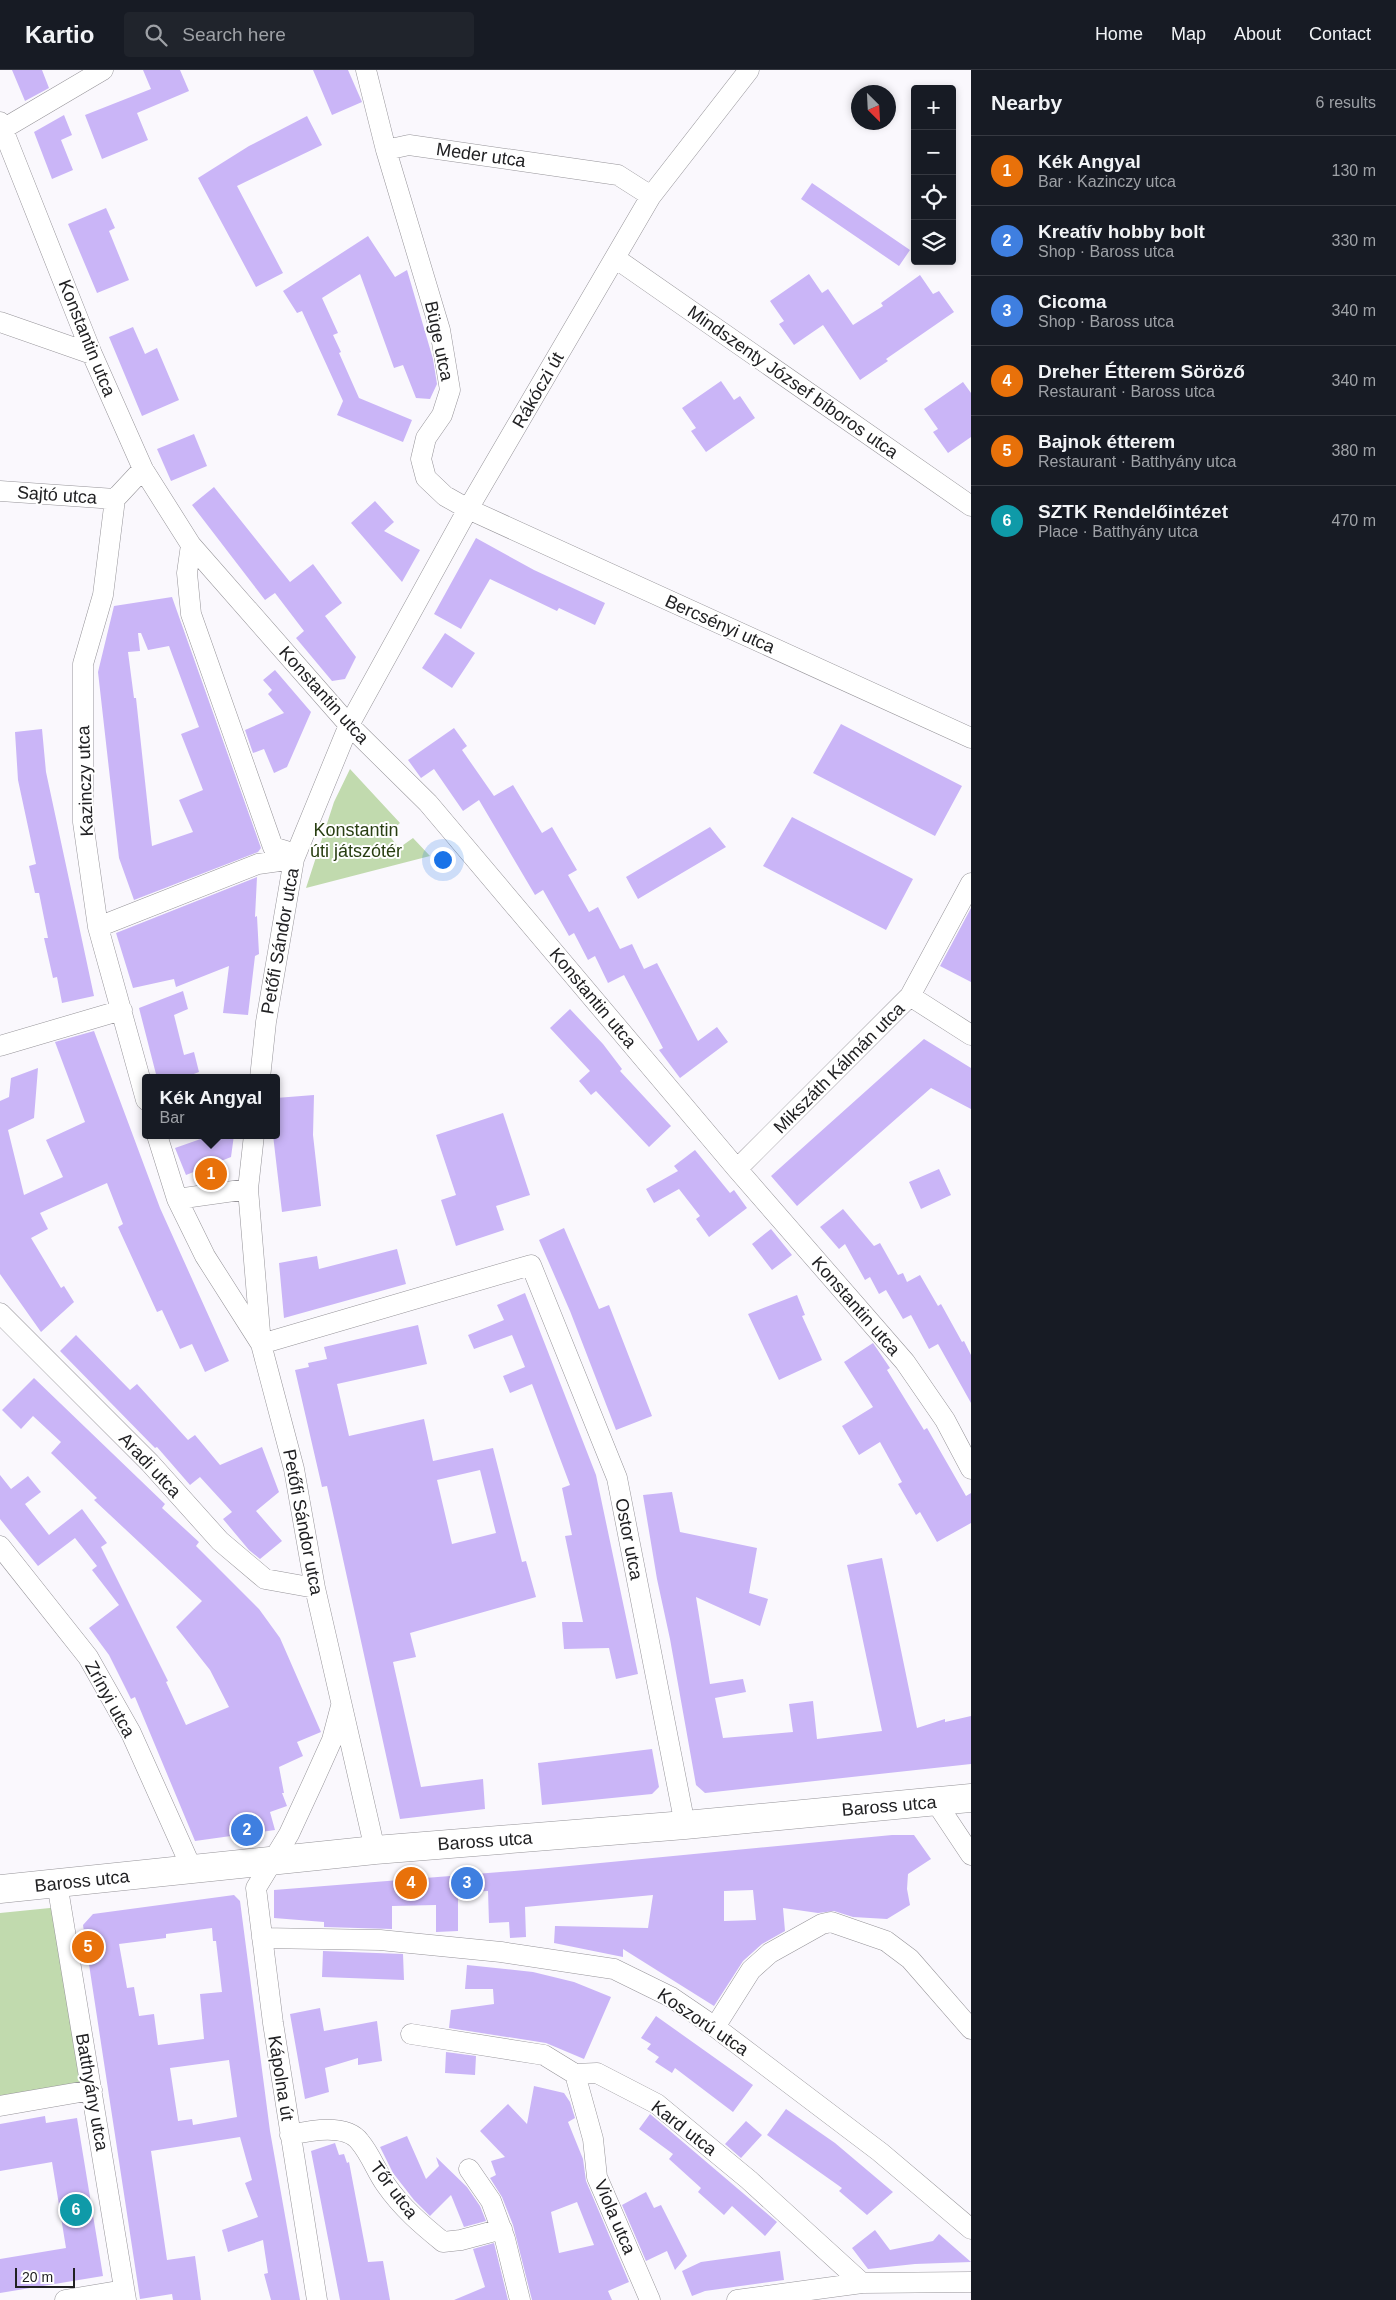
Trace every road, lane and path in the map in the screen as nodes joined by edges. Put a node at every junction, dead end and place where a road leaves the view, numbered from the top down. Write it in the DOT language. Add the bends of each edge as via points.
graph roads {
  1 [pos="103,70"];
  2 [pos="366,70"];
  3 [pos="749,70"];
  4 [pos="2,126"];
  5 [pos="386,150"];
  6 [pos="652,196"];
  7 [pos="615,258"];
  8 [pos="0,322"];
  9 [pos="92,354"];
  10 [pos="143,469"];
  11 [pos="0,491"];
  12 [pos="115,499"];
  13 [pos="971,506"];
  14 [pos="468,510"];
  15 [pos="191,545"];
  16 [pos="349,725"];
  17 [pos="971,738"];
  18 [pos="295,857"];
  19 [pos="971,883"];
  20 [pos="98,927"];
  21 [pos="910,996"];
  22 [pos="122,1010"];
  23 [pos="971,1035"];
  24 [pos="0,1046"];
  25 [pos="260,1074"];
  26 [pos="142,1085"];
  27 [pos="158,1139"];
  28 [pos="254,1139"];
  29 [pos="737,1169"];
  30 [pos="248,1189"];
  31 [pos="177,1199"];
  32 [pos="0,1313"];
  33 [pos="261,1344"];
  34 [pos="971,1469"];
  35 [pos="0,1546"];
  36 [pos="315,1588"];
  37 [pos="342,1701"];
  38 [pos="971,1798"];
  39 [pos="936,1801"];
  40 [pos="685,1825"];
  41 [pos="376,1850"];
  42 [pos="971,1856"];
  43 [pos="274,1859"];
  44 [pos="192,1869"];
  45 [pos="57,1884"];
  46 [pos="0,1889"];
  47 [pos="262,1938"];
  48 [pos="715,2027"];
  49 [pos="971,2030"];
  50 [pos="411,2034"];
  51 [pos="575,2074"];
  52 [pos="92,2090"];
  53 [pos="0,2106"];
  54 [pos="290,2135"];
  55 [pos="469,2169"];
  56 [pos="971,2228"];
  57 [pos="502,2229"];
  58 [pos="971,2282"];
  59 [pos="862,2283"];
  60 [pos="125,2295"];
  61 [pos="65,2300"];
  62 [pos="317,2300"];
  63 [pos="520,2300"];
  64 [pos="650,2300"];
  65 [pos="737,2300"];
  1 -- 4 [label="street"];
  2 -- 5 [label="street"];
  3 -- 6 [label="street, Rákóczi út"];
  4 -- 9 [label="street, Konstantin utca"];
  5 -- 6 [label="street, Meder utca" via="409,145 618,175"];
  5 -- 14 [label="street, Büge utca" via="440,330 450,390 442,415 426,438 421,459 426,478 445,496"];
  6 -- 7 [label="street, Rákóczi út"];
  7 -- 13 [label="street, Mindszenty József bíboros utca"];
  7 -- 14 [label="street, Rákóczi út"];
  8 -- 9 [label="street"];
  9 -- 10 [label="street, Konstantin utca"];
  10 -- 12 [label="street"];
  10 -- 15 [label="street, Konstantin utca"];
  11 -- 12 [label="street, Sajtó utca"];
  12 -- 20 [label="street, Kazinczy utca" via="104,595 83,664 84,822"];
  14 -- 16 [label="street, Rákóczi út"];
  14 -- 17 [label="street, Bercsényi utca"];
  15 -- 16 [label="street, Konstantin utca"];
  15 -- 18 [label="street" via="187,573 191,614 273,847"];
  16 -- 18 [label="street, Petőfi Sándor utca"];
  16 -- 29 [label="street, Konstantin utca" via="428,803"];
  18 -- 20 [label="street" via="258,864"];
  18 -- 25 [label="street, Petőfi Sándor utca" via="266,1022"];
  19 -- 21 [label="street"];
  20 -- 22 [label="street, Kazinczy utca"];
  21 -- 23 [label="street, Mikszáth Kálmán utca"];
  21 -- 29 [label="street, Mikszáth Kálmán utca"];
  22 -- 24 [label="street"];
  22 -- 26 [label="street, Kazinczy utca"];
  27 -- 31 [label="street"];
  28 -- 30 [label="street, Petőfi Sándor utca"];
  29 -- 34 [label="street, Konstantin utca" via="905,1362 945,1420"];
  30 -- 31 [label="street"];
  30 -- 33 [label="street, Petőfi Sándor utca"];
  31 -- 33 [label="street, Petőfi Sándor utca" via="206,1256"];
  32 -- 36 [label="street, Aradi utca" via="150,1463 220,1540 265,1579"];
  33 -- 36 [label="street, Petőfi Sándor utca" via="294,1469"];
  33 -- 40 [label="street, Ostor utca" via="531,1265 617,1478"];
  35 -- 44 [label="street, Zrínyi utca" via="88,1657 131,1733"];
  36 -- 37 [label="street, Petőfi Sándor utca"];
  37 -- 41 [label="street, Petőfi Sándor utca"];
  37 -- 43 [label="street, Petőfi Sándor utca" via="332,1740 289,1834"];
  38 -- 39 [label="street, Baross utca"];
  39 -- 40 [label="street, Baross utca"];
  39 -- 42 [label="street"];
  40 -- 41 [label="street, Baross utca"];
  41 -- 43 [label="street, Baross utca"];
  43 -- 44 [label="street, Baross utca"];
  43 -- 47 [label="street, Kápolna út" via="256,1888"];
  44 -- 45 [label="street, Baross utca"];
  45 -- 46 [label="street, Baross utca"];
  45 -- 52 [label="street, Batthyány utca"];
  47 -- 48 [label="street, Koszorú utca" via="380,1940 501,1952 614,1969 671,1997"];
  47 -- 54 [label="street, Kápolna út"];
  48 -- 49 [label="street" via="757,1964 770,1953 831,1922 886,1941 910,1958"];
  48 -- 56 [label="street, Koszorú utca" via="880,2152"];
  50 -- 51 [label="street, Kard utca" via="544,2055"];
  51 -- 59 [label="street, Kard utca" via="596,2073 657,2104 749,2180"];
  51 -- 64 [label="street, Viola utca" via="593,2139 598,2177"];
  52 -- 53 [label="street"];
  52 -- 60 [label="street, Batthyány utca"];
  54 -- 57 [label="street, Tőr utca" via="319,2130 340,2131 359,2140 386,2185 413,2218 444,2242"];
  54 -- 62 [label="street, Kápolna út"];
  55 -- 57 [label="street" via="491,2201"];
  57 -- 63 [label="street"];
  58 -- 59 [label="street"];
  59 -- 65 [label="street"];
  60 -- 61 [label="street"];
}
